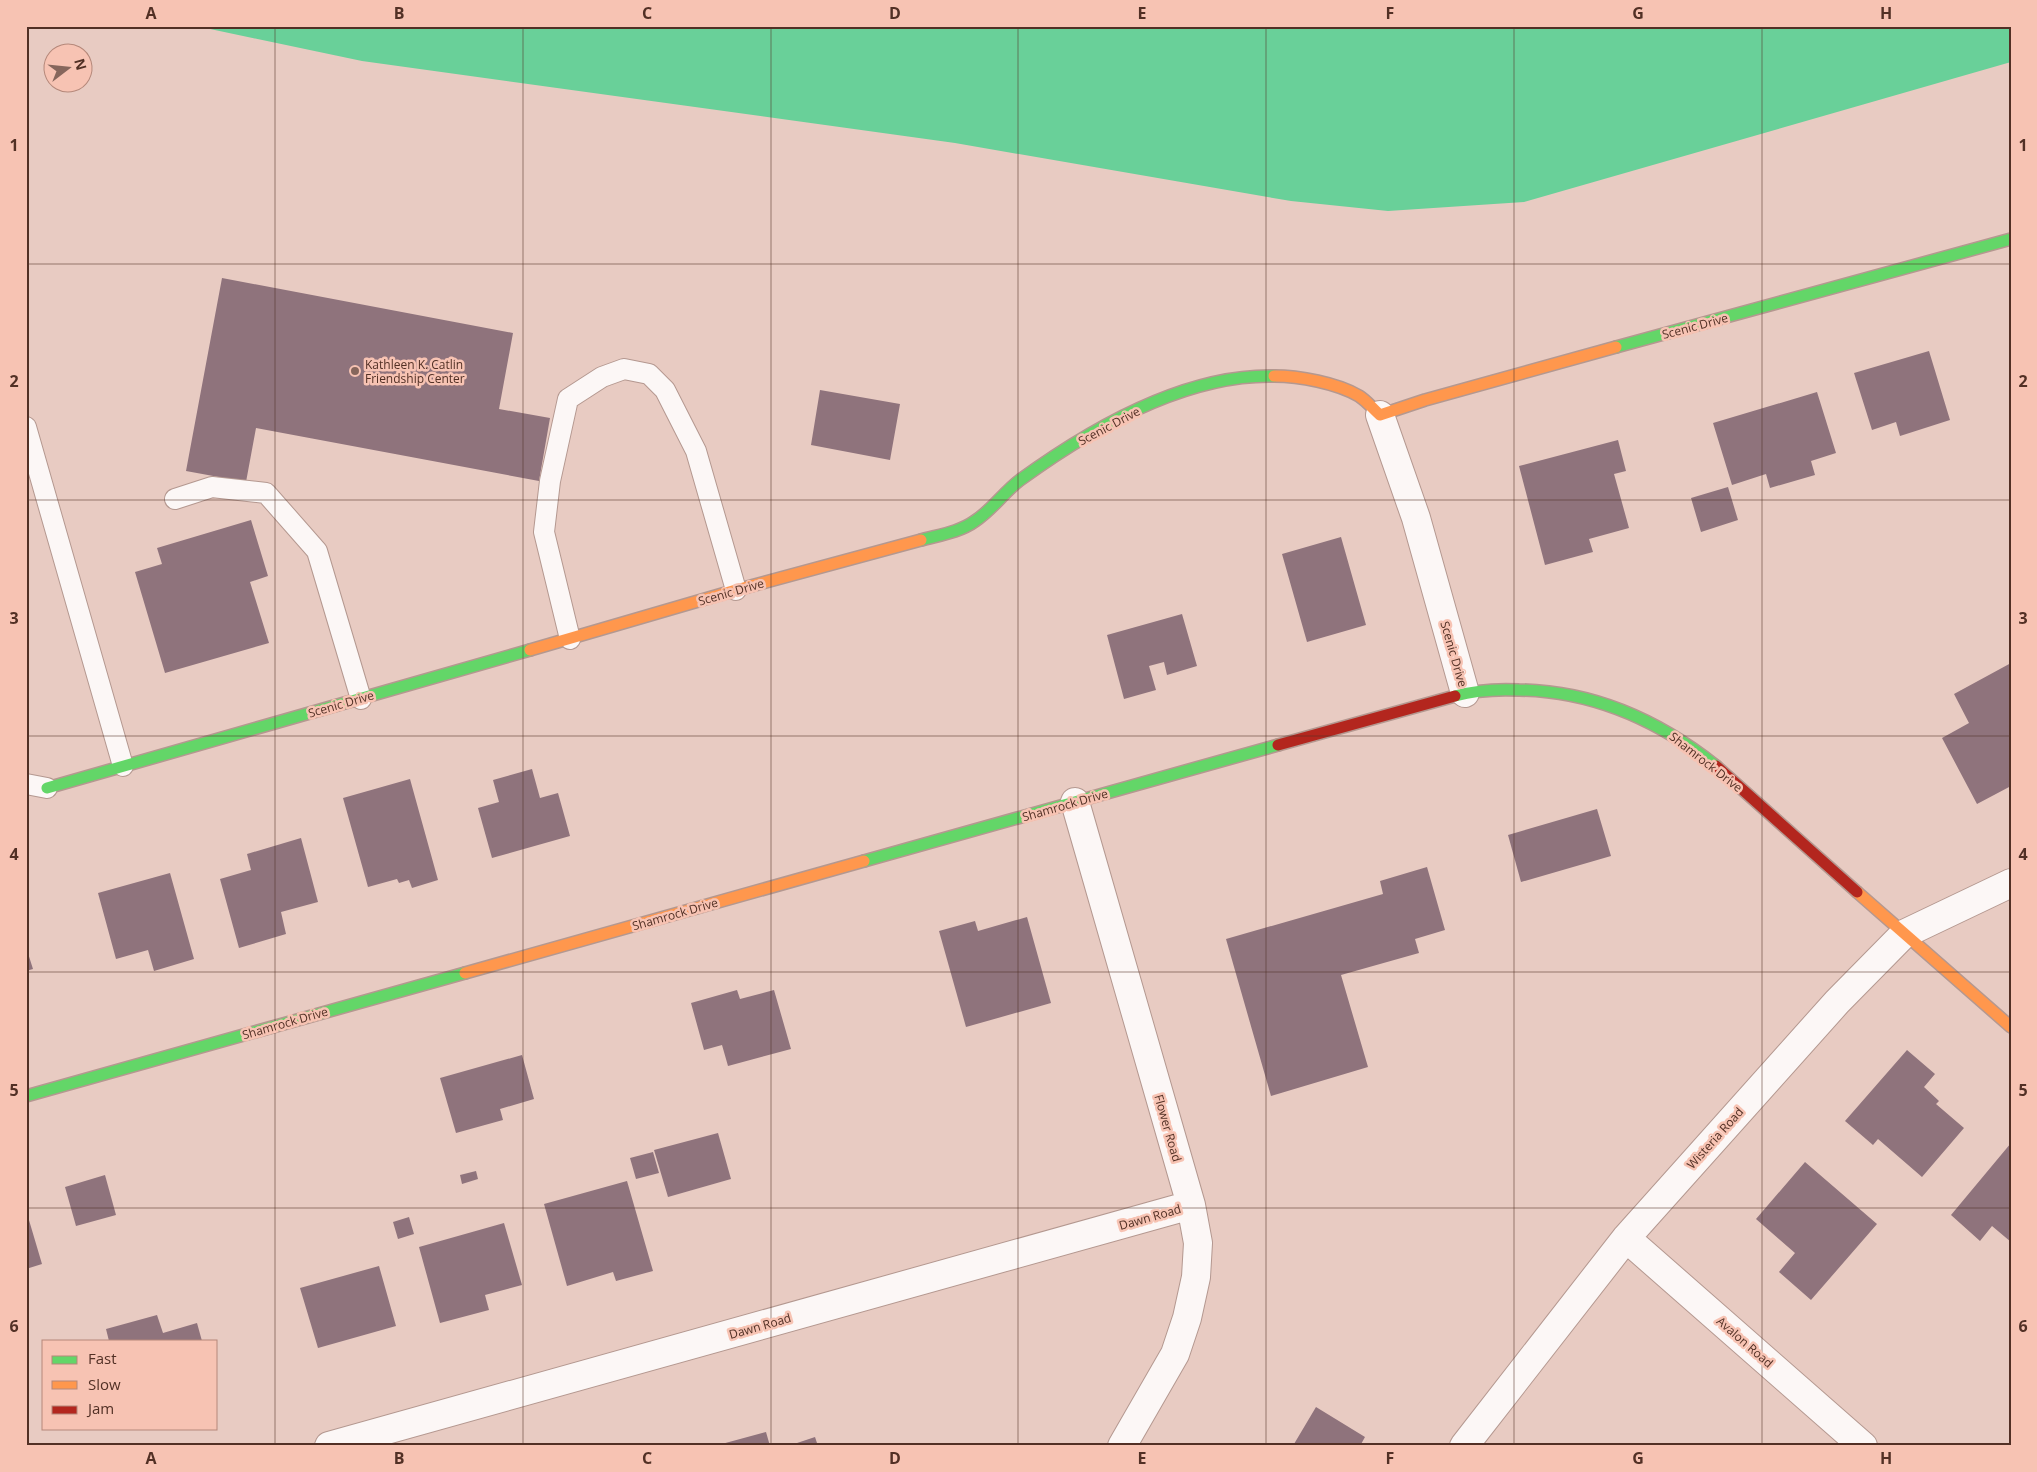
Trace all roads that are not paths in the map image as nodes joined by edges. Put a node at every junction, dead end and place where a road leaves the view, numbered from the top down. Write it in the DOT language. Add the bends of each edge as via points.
graph roads {
  1 [pos="2011,238"];
  2 [pos="1380,415"];
  3 [pos="26,427"];
  4 [pos="175,499"];
  5 [pos="736,590"];
  6 [pos="570,639"];
  7 [pos="1465,693"];
  8 [pos="361,699"];
  9 [pos="123,766"];
  10 [pos="26,784"];
  11 [pos="47,788"];
  12 [pos="1074,802"];
  13 [pos="2011,883"];
  14 [pos="1904,934"];
  15 [pos="2011,1027"];
  16 [pos="26,1096"];
  17 [pos="1191,1205"];
  18 [pos="1626,1238"];
  19 [pos="329,1446"];
  20 [pos="1122,1446"];
  21 [pos="1464,1446"];
  22 [pos="1863,1446"];
  1 -- 2 [label="street, Scenic Drive"];
  2 -- 5 [label="street, Scenic Drive" via="1358,396 1319,380 1278,374 1204,384 1162,398 1085,437 1018,482 977,520 951,532"];
  2 -- 7 [label="street, Scenic Drive" via="1416,518"];
  3 -- 9 [label="lane"];
  4 -- 8 [label="lane" via="212,487 266,492 317,551"];
  5 -- 6 [label="street, Scenic Drive"];
  5 -- 6 [label="lane" via="696,451 665,390 649,374 624,369 602,377 568,399 550,481 544,532"];
  6 -- 8 [label="street, Scenic Drive"];
  7 -- 12 [label="street, Shamrock Drive"];
  7 -- 14 [label="street, Shamrock Drive" via="1524,689 1568,694 1605,702 1666,730 1729,778"];
  8 -- 9 [label="street, Scenic Drive"];
  9 -- 11 [label="street, Scenic Drive"];
  10 -- 11 [label="lane"];
  12 -- 16 [label="street, Shamrock Drive"];
  12 -- 17 [label="street, Flower Road"];
  13 -- 14 [label="street, Wisteria Road"];
  14 -- 15 [label="street, Shamrock Drive"];
  14 -- 18 [label="street, Wisteria Road" via="1837,1002"];
  17 -- 19 [label="street, Dawn Road"];
  17 -- 20 [label="street, Flower Road" via="1198,1243 1196,1277 1187,1318 1175,1354"];
  18 -- 21 [label="street, Wisteria Road"];
  18 -- 22 [label="street, Avalon Road"];
}
